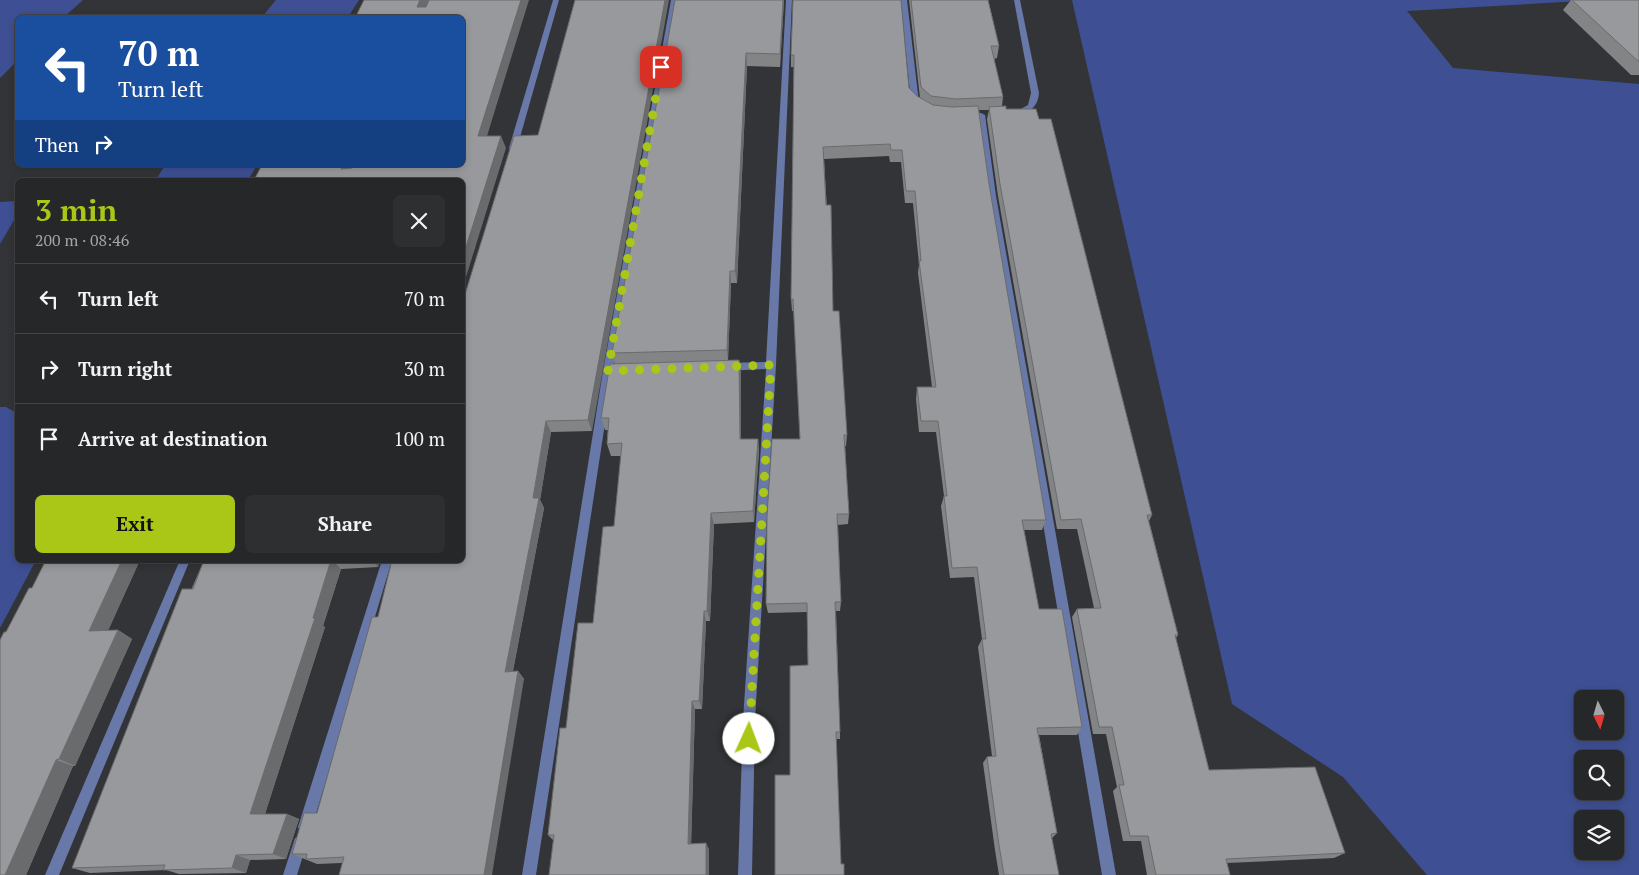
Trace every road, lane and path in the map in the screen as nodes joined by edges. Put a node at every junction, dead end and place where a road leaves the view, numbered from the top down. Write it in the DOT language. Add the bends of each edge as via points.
graph roads {
  1 [pos="556,0"];
  2 [pos="674,0"];
  3 [pos="789,0"];
  4 [pos="904,0"];
  5 [pos="1017,0"];
  6 [pos="924,112"];
  7 [pos="1010,114"];
  8 [pos="954,115"];
  9 [pos="511,153"];
  10 [pos="771,365"];
  11 [pos="714,367"];
  12 [pos="184,563"];
  13 [pos="386,563"];
  14 [pos="52,875"];
  15 [pos="290,875"];
  16 [pos="529,875"];
  17 [pos="745,875"];
  18 [pos="1109,875"];
  1 -- 9 [label="street"];
  2 -- 16 [label="street"];
  3 -- 10 [label="street"];
  4 -- 6 [label="street" via="914,100"];
  5 -- 7 [label="street" via="1035,99 1029,108"];
  8 -- 18 [label="street" via="986,115 994,206"];
  10 -- 11 [label="street"];
  10 -- 17 [label="street" via="749,720"];
  12 -- 14 [label="street"];
  13 -- 15 [label="street"];
}
